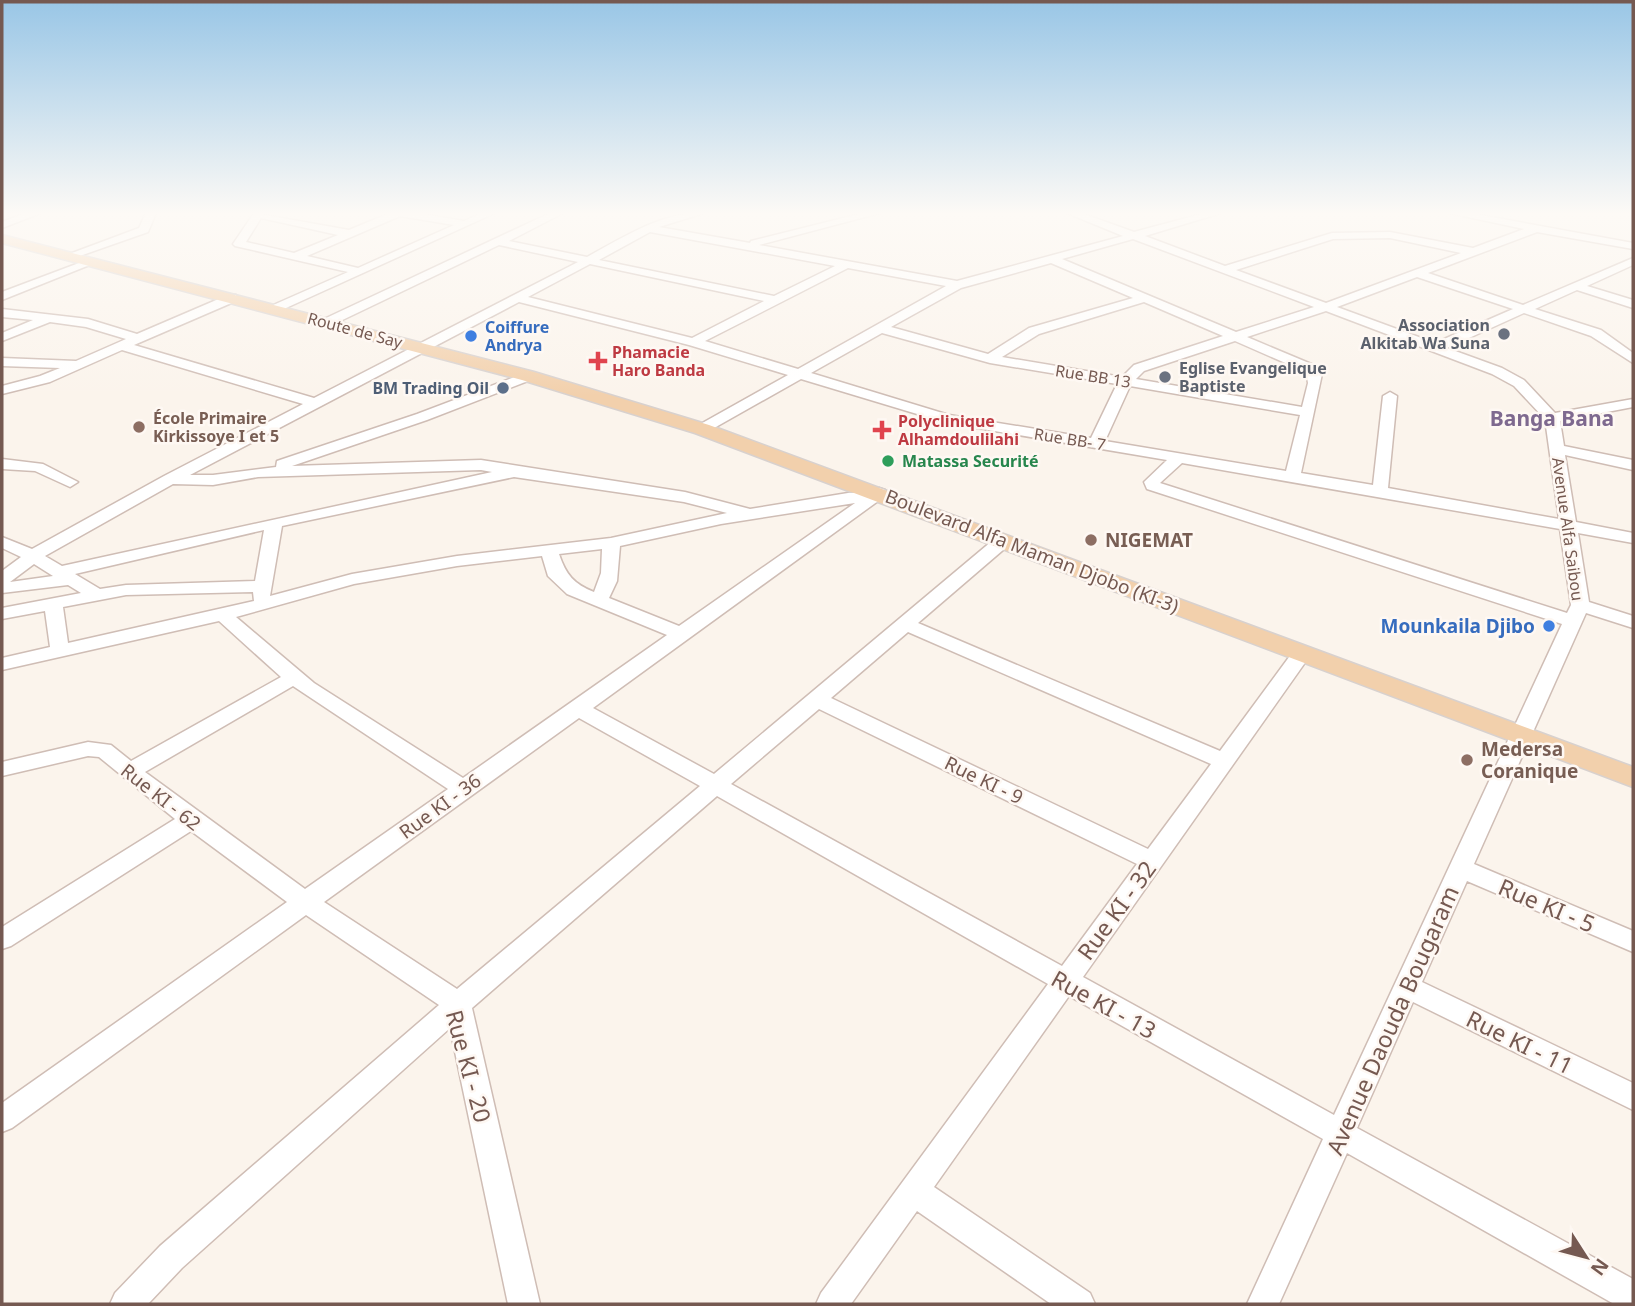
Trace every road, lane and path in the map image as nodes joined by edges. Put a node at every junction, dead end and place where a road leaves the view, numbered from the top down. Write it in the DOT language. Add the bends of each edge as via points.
graph roads {
  1 [pos="60,274"];
  2 [pos="138,274"];
  3 [pos="352,274"];
  4 [pos="431,274"];
  5 [pos="563,274"];
  6 [pos="655,274"];
  7 [pos="826,274"];
  8 [pos="899,274"];
  9 [pos="997,274"];
  10 [pos="1088,274"];
  11 [pos="1236,274"];
  12 [pos="1419,274"];
  13 [pos="1603,274"];
  14 [pos="957,285"];
  15 [pos="1576,286"];
  16 [pos="2,296"];
  17 [pos="232,298"];
  18 [pos="517,298"];
  19 [pos="1145,298"];
  20 [pos="775,300"];
  21 [pos="1633,304"];
  22 [pos="1327,307"];
  23 [pos="275,309"];
  24 [pos="1524,309"];
  25 [pos="2,313"];
  26 [pos="50,319"];
  27 [pos="328,322"];
  28 [pos="880,328"];
  29 [pos="2,337"];
  30 [pos="1237,338"];
  31 [pos="138,339"];
  32 [pos="694,342"];
  33 [pos="122,346"];
  34 [pos="422,348"];
  35 [pos="1435,348"];
  36 [pos="990,359"];
  37 [pos="1633,359"];
  38 [pos="2,362"];
  39 [pos="80,365"];
  40 [pos="801,374"];
  41 [pos="528,376"];
  42 [pos="1125,382"];
  43 [pos="2,390"];
  44 [pos="1390,396"];
  45 [pos="316,403"];
  46 [pos="1633,404"];
  47 [pos="1308,412"];
  48 [pos="1552,418"];
  49 [pos="702,429"];
  50 [pos="1096,443"];
  51 [pos="1557,449"];
  52 [pos="1179,457"];
  53 [pos="2,464"];
  54 [pos="1633,465"];
  55 [pos="258,472"];
  56 [pos="513,472"];
  57 [pos="1292,476"];
  58 [pos="170,479"];
  59 [pos="70,482"];
  60 [pos="1380,491"];
  61 [pos="876,496"];
  62 [pos="752,515"];
  63 [pos="274,523"];
  64 [pos="1569,527"];
  65 [pos="1633,538"];
  66 [pos="1004,540"];
  67 [pos="2,542"];
  68 [pos="611,542"];
  69 [pos="549,551"];
  70 [pos="33,556"];
  71 [pos="66,575"];
  72 [pos="2,579"];
  73 [pos="264,586"];
  74 [pos="2,588"];
  75 [pos="97,595"];
  76 [pos="597,600"];
  77 [pos="53,602"];
  78 [pos="258,605"];
  79 [pos="2,613"];
  80 [pos="1577,613"];
  81 [pos="223,615"];
  82 [pos="1633,622"];
  83 [pos="905,624"];
  84 [pos="681,634"];
  85 [pos="60,652"];
  86 [pos="1302,653"];
  87 [pos="2,664"];
  88 [pos="295,677"];
  89 [pos="817,699"];
  90 [pos="577,708"];
  91 [pos="1521,735"];
  92 [pos="1224,761"];
  93 [pos="2,769"];
  94 [pos="129,772"];
  95 [pos="1633,777"];
  96 [pos="715,785"];
  97 [pos="464,789"];
  98 [pos="190,821"];
  99 [pos="1152,861"];
  100 [pos="1461,868"];
  101 [pos="305,903"];
  102 [pos="2,939"];
  103 [pos="1633,942"];
  104 [pos="1065,982"];
  105 [pos="1407,987"];
  106 [pos="458,1004"];
  107 [pos="1633,1097"];
  108 [pos="2,1119"];
  109 [pos="1340,1134"];
  110 [pos="914,1191"];
  111 [pos="1633,1297"];
  112 [pos="126,1304"];
  113 [pos="524,1304"];
  114 [pos="832,1304"];
  115 [pos="1079,1304"];
  116 [pos="1263,1304"];
  1 -- 16 [label="street"];
  2 -- 17 [label="main road, Route de Say"];
  3 -- 23 [label="street"];
  4 -- 27 [label="street"];
  5 -- 18 [label="street"];
  6 -- 20 [label="street"];
  7 -- 20 [label="street"];
  8 -- 14 [label="street"];
  9 -- 14 [label="street"];
  10 -- 19 [label="street"];
  11 -- 22 [label="street"];
  12 -- 22 [label="street"];
  12 -- 24 [label="street"];
  13 -- 15 [label="street"];
  14 -- 28 [label="street"];
  15 -- 21 [label="street"];
  15 -- 24 [label="street"];
  17 -- 23 [label="main road, Route de Say"];
  17 -- 31 [label="street"];
  18 -- 32 [label="street, Rue BB- 7"];
  18 -- 34 [label="street"];
  19 -- 30 [label="street"];
  19 -- 36 [label="street" via="1034,331"];
  20 -- 32 [label="street"];
  22 -- 30 [label="street"];
  22 -- 35 [label="street"];
  23 -- 27 [label="main road, Route de Say"];
  24 -- 35 [label="street"];
  24 -- 37 [label="street" via="1605,337"];
  25 -- 26 [label="street"];
  26 -- 29 [label="street"];
  26 -- 31 [label="street" via="88,323"];
  27 -- 34 [label="main road, Route de Say"];
  28 -- 36 [label="street, Rue BB 13"];
  28 -- 40 [label="street"];
  30 -- 42 [label="street" via="1146,365"];
  30 -- 47 [label="street" via="1311,369 1315,383"];
  31 -- 33 [label="street"];
  32 -- 40 [label="street, Rue BB- 7"];
  33 -- 39 [label="street"];
  33 -- 45 [label="street"];
  34 -- 41 [label="main road, Boulevard Alfa Maman Djobo (KI-3)"];
  34 -- 45 [label="street"];
  35 -- 48 [label="street" via="1509,376"];
  36 -- 42 [label="street, Rue BB 13"];
  38 -- 39 [label="street"];
  39 -- 43 [label="street" via="45,380"];
  40 -- 49 [label="street"];
  40 -- 50 [label="street, Rue BB- 7" via="947,419"];
  41 -- 49 [label="main road, Boulevard Alfa Maman Djobo (KI-3)"];
  41 -- 55 [label="street"];
  42 -- 47 [label="street, Rue BB 13"];
  42 -- 50 [label="street"];
  44 -- 60 [label="street"];
  45 -- 58 [label="street"];
  46 -- 48 [label="street"];
  47 -- 57 [label="street"];
  48 -- 51 [label="street, Avenue Alfa Saibou"];
  49 -- 61 [label="main road, Boulevard Alfa Maman Djobo (KI-3)"];
  50 -- 52 [label="street, Rue BB- 7"];
  51 -- 54 [label="street"];
  51 -- 64 [label="street, Avenue Alfa Saibou"];
  52 -- 57 [label="street, Rue BB- 7"];
  52 -- 80 [label="street" via="1153,486"];
  53 -- 59 [label="street" via="38,467"];
  55 -- 56 [label="street" via="481,465"];
  55 -- 58 [label="street" via="213,480"];
  56 -- 62 [label="street" via="685,497"];
  56 -- 63 [label="street"];
  57 -- 60 [label="street, Rue BB- 7"];
  58 -- 70 [label="street"];
  60 -- 64 [label="street, Rue BB- 7"];
  61 -- 62 [label="street"];
  61 -- 66 [label="main road, Boulevard Alfa Maman Djobo (KI-3)"];
  61 -- 84 [label="street, Rue KI - 36"];
  62 -- 68 [label="street"];
  63 -- 71 [label="street"];
  63 -- 73 [label="street"];
  64 -- 65 [label="street, Rue BB- 7"];
  64 -- 80 [label="street, Avenue Alfa Saibou"];
  66 -- 83 [label="street"];
  66 -- 86 [label="main road, Boulevard Alfa Maman Djobo (KI-3)"];
  67 -- 70 [label="street"];
  68 -- 69 [label="street"];
  68 -- 76 [label="street" via="610,577"];
  69 -- 76 [label="street" via="557,576 573,590"];
  69 -- 78 [label="street" via="352,579"];
  70 -- 71 [label="street"];
  70 -- 72 [label="street"];
  71 -- 74 [label="street"];
  71 -- 75 [label="street"];
  73 -- 75 [label="street"];
  73 -- 78 [label="street"];
  75 -- 77 [label="street"];
  76 -- 84 [label="street"];
  77 -- 79 [label="street"];
  77 -- 85 [label="street"];
  78 -- 81 [label="street"];
  80 -- 82 [label="street"];
  80 -- 91 [label="street, Avenue Alfa Saibou"];
  81 -- 85 [label="street"];
  81 -- 88 [label="street"];
  83 -- 89 [label="street"];
  83 -- 92 [label="street"];
  84 -- 90 [label="street, Rue KI - 36"];
  85 -- 87 [label="street"];
  86 -- 91 [label="main road, Boulevard Alfa Maman Djobo (KI-3)"];
  86 -- 92 [label="street, Rue KI - 32"];
  88 -- 94 [label="street"];
  88 -- 97 [label="street"];
  89 -- 96 [label="street"];
  89 -- 99 [label="street, Rue KI - 9"];
  90 -- 96 [label="street, Rue KI - 13"];
  90 -- 97 [label="street, Rue KI - 36"];
  91 -- 95 [label="main road, Boulevard Alfa Maman Djobo (KI-3)"];
  91 -- 100 [label="street, Avenue Daouda Bougaram"];
  92 -- 99 [label="street, Rue KI - 32"];
  93 -- 94 [label="street, Rue KI - 62" via="98,748"];
  94 -- 98 [label="street, Rue KI - 62"];
  96 -- 104 [label="street, Rue KI - 13"];
  96 -- 106 [label="street"];
  97 -- 101 [label="street, Rue KI - 36"];
  98 -- 101 [label="street, Rue KI - 62"];
  98 -- 102 [label="street"];
  99 -- 104 [label="street, Rue KI - 32"];
  100 -- 103 [label="street, Rue KI - 5"];
  100 -- 105 [label="street, Avenue Daouda Bougaram"];
  101 -- 106 [label="street, Rue KI - 20"];
  101 -- 108 [label="street, Rue KI - 36"];
  104 -- 109 [label="street, Rue KI - 13"];
  104 -- 110 [label="street, Rue KI - 32"];
  105 -- 107 [label="street, Rue KI - 11"];
  105 -- 109 [label="street, Avenue Daouda Bougaram"];
  106 -- 112 [label="street" via="170,1257"];
  106 -- 113 [label="street, Rue KI - 20"];
  109 -- 111 [label="street, Rue KI - 13"];
  109 -- 116 [label="street, Avenue Daouda Bougaram"];
  110 -- 114 [label="street, Rue KI - 32"];
  110 -- 115 [label="street"];
}
